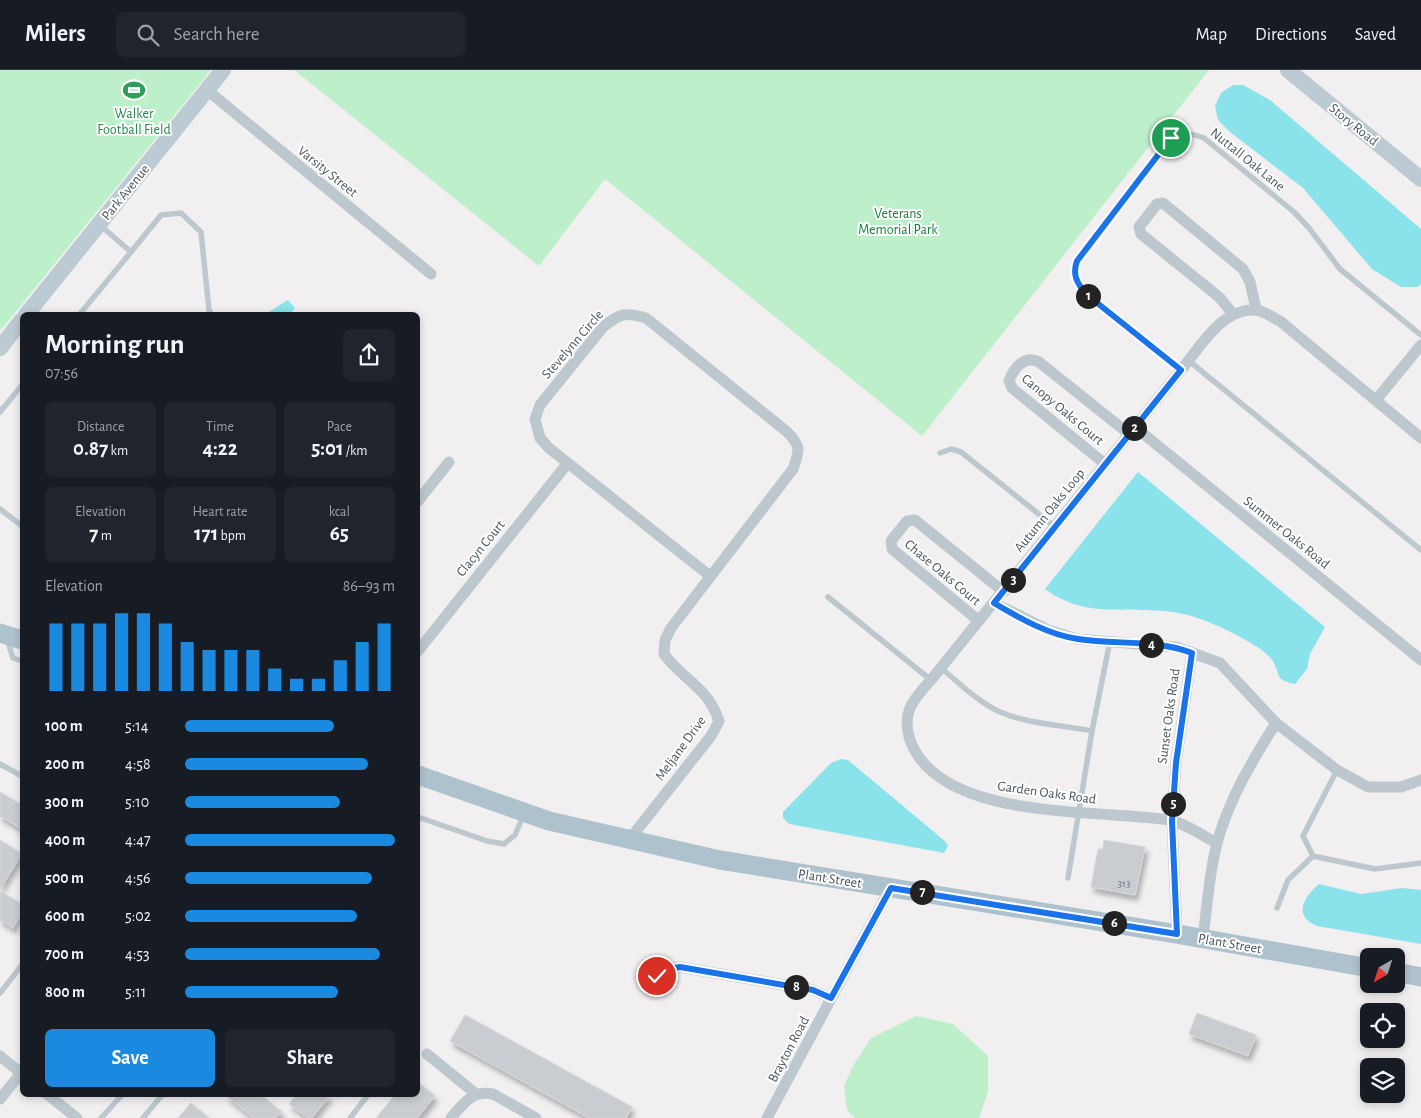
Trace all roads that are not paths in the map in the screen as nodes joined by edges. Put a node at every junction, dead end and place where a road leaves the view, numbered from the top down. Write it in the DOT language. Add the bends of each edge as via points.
graph roads {
  1 [pos="223,70"];
  2 [pos="1288,70"];
  3 [pos="207,90"];
  4 [pos="1421,179"];
  5 [pos="99,224"];
  6 [pos="131,252"];
  7 [pos="431,274"];
  8 [pos="1256,310"];
  9 [pos="28,312"];
  10 [pos="81,312"];
  11 [pos="210,312"];
  12 [pos="1233,314"];
  13 [pos="20,323"];
  14 [pos="1421,335"];
  15 [pos="1421,346"];
  16 [pos="0,348"];
  17 [pos="1189,361"];
  18 [pos="1181,370"];
  19 [pos="20,392"];
  20 [pos="1376,400"];
  21 [pos="0,412"];
  22 [pos="1132,431"];
  23 [pos="1421,438"];
  24 [pos="940,453"];
  25 [pos="449,462"];
  26 [pos="567,464"];
  27 [pos="1105,464"];
  28 [pos="420,498"];
  29 [pos="0,509"];
  30 [pos="20,524"];
  31 [pos="1055,527"];
  32 [pos="1421,550"];
  33 [pos="710,576"];
  34 [pos="1004,592"];
  35 [pos="828,597"];
  36 [pos="994,603"];
  37 [pos="979,621"];
  38 [pos="10,636"];
  39 [pos="1110,641"];
  40 [pos="420,648"];
  41 [pos="1192,653"];
  42 [pos="20,660"];
  43 [pos="1421,660"];
  44 [pos="941,667"];
  45 [pos="931,680"];
  46 [pos="1276,723"];
  47 [pos="1092,731"];
  48 [pos="0,764"];
  49 [pos="1337,770"];
  50 [pos="20,775"];
  51 [pos="420,776"];
  52 [pos="1421,780"];
  53 [pos="524,812"];
  54 [pos="1078,814"];
  55 [pos="420,818"];
  56 [pos="1172,821"];
  57 [pos="628,840"];
  58 [pos="1217,843"];
  59 [pos="1313,856"];
  60 [pos="1421,863"];
  61 [pos="1068,878"];
  62 [pos="891,888"];
  63 [pos="1277,908"];
  64 [pos="1177,934"];
  65 [pos="1203,938"];
  66 [pos="1360,966"];
  67 [pos="20,967"];
  68 [pos="1405,974"];
  69 [pos="1421,977"];
  70 [pos="646,986"];
  71 [pos="0,994"];
  72 [pos="831,998"];
  73 [pos="427,1054"];
  74 [pos="0,1056"];
  75 [pos="20,1072"];
  76 [pos="20,1076"];
  77 [pos="476,1094"];
  78 [pos="51,1097"];
  79 [pos="120,1097"];
  80 [pos="160,1097"];
  81 [pos="366,1097"];
  82 [pos="0,1099"];
  83 [pos="77,1118"];
  84 [pos="101,1118"];
  85 [pos="143,1118"];
  86 [pos="350,1118"];
  87 [pos="451,1118"];
  88 [pos="536,1118"];
  89 [pos="767,1118"];
  1 -- 3 [label="street, Park Avenue"];
  2 -- 4 [label="street, Story Road"];
  3 -- 5 [label="street, Park Avenue"];
  3 -- 7 [label="street, Varsity Street"];
  5 -- 6 [label="lane"];
  5 -- 9 [label="street, Park Avenue"];
  6 -- 10 [label="lane"];
  6 -- 11 [label="lane" via="161,215 181,213 200,232"];
  8 -- 12 [label="street, Autumn Oaks Loop"];
  8 -- 12 [label="street" via="1250,282 1242,268 1163,203 1157,204 1139,226 1141,234 1219,297"];
  8 -- 20 [label="street" via="1280,321"];
  12 -- 17 [label="street, Autumn Oaks Loop" via="1217,326"];
  13 -- 16 [label="street"];
  14 -- 18 [label="lane, Nuttall Oak Lane" via="1340,269 1309,228 1286,206 1204,138 1180,133 1171,138 1077,261 1074,271 1077,283 1086,294"];
  15 -- 20 [label="street"];
  17 -- 18 [label="street, Autumn Oaks Loop"];
  17 -- 32 [label="lane"];
  18 -- 22 [label="street, Autumn Oaks Loop"];
  19 -- 21 [label="lane"];
  20 -- 23 [label="street"];
  22 -- 27 [label="street, Autumn Oaks Loop"];
  22 -- 27 [label="street, Canopy Oaks Court" via="1039,362 1026,360 1016,368 1009,381 1012,388"];
  22 -- 43 [label="street, Summer Oaks Road"];
  24 -- 31 [label="lane" via="951,449 962,452"];
  25 -- 28 [label="street"];
  26 -- 33 [label="street, Stevelynn Circle"];
  26 -- 33 [label="street, Stevelynn Circle" via="540,438 535,419 540,405 603,326 616,316 631,313 646,318 796,441 799,454 793,469"];
  26 -- 40 [label="street, Clacyn Court"];
  27 -- 31 [label="street, Autumn Oaks Loop"];
  29 -- 30 [label="lane"];
  31 -- 34 [label="street, Autumn Oaks Loop"];
  33 -- 57 [label="street, Meljane Drive" via="671,628 665,640 664,654 706,694 714,704 719,721 711,736"];
  34 -- 36 [label="street, Autumn Oaks Loop"];
  34 -- 37 [label="street, Chase Oaks Court" via="915,520 907,521 891,541 892,549"];
  35 -- 45 [label="lane"];
  36 -- 37 [label="street, Garden Oaks Road"];
  36 -- 39 [label="street" via="1048,630 1077,639"];
  37 -- 44 [label="street, Garden Oaks Road"];
  38 -- 42 [label="lane" via="13,658"];
  39 -- 41 [label="street" via="1176,647"];
  39 -- 47 [label="lane"];
  41 -- 46 [label="street" via="1220,663"];
  41 -- 56 [label="street, Sunset Oaks Road" via="1176,763"];
  44 -- 45 [label="street, Garden Oaks Road"];
  44 -- 47 [label="lane" via="972,694 1000,712"];
  45 -- 54 [label="street, Garden Oaks Road" via="909,710 908,738 920,761 944,781 997,803"];
  46 -- 49 [label="street"];
  46 -- 58 [label="street" via="1245,771"];
  47 -- 54 [label="lane"];
  48 -- 50 [label="lane"];
  49 -- 52 [label="street" via="1368,787 1401,787"];
  49 -- 59 [label="lane" via="1303,836"];
  51 -- 53 [label="main road, Plant Street"];
  53 -- 55 [label="lane" via="511,840 504,844"];
  53 -- 57 [label="main road, Plant Street"];
  54 -- 56 [label="street, Garden Oaks Road"];
  54 -- 61 [label="lane"];
  56 -- 58 [label="street, Garden Oaks Road"];
  56 -- 64 [label="street, Sunset Oaks Road"];
  57 -- 62 [label="main road, Plant Street" via="720,860"];
  58 -- 65 [label="street"];
  59 -- 60 [label="lane" via="1375,869"];
  59 -- 63 [label="lane" via="1288,880"];
  62 -- 64 [label="main road, Plant Street"];
  62 -- 72 [label="street, Brayton Road"];
  64 -- 65 [label="main road, Plant Street"];
  65 -- 66 [label="main road, Plant Street"];
  67 -- 71 [label="lane"];
  68 -- 69 [label="main road"];
  70 -- 72 [label="street" via="669,969 680,967 813,990"];
  72 -- 89 [label="street, Brayton Road"];
  73 -- 77 [label="street"];
  74 -- 75 [label="street"];
  76 -- 82 [label="street"];
  77 -- 87 [label="street" via="468,1098"];
  77 -- 88 [label="street" via="493,1094"];
  78 -- 83 [label="street"];
  79 -- 84 [label="lane"];
  80 -- 85 [label="lane"];
  81 -- 86 [label="lane"];
}
